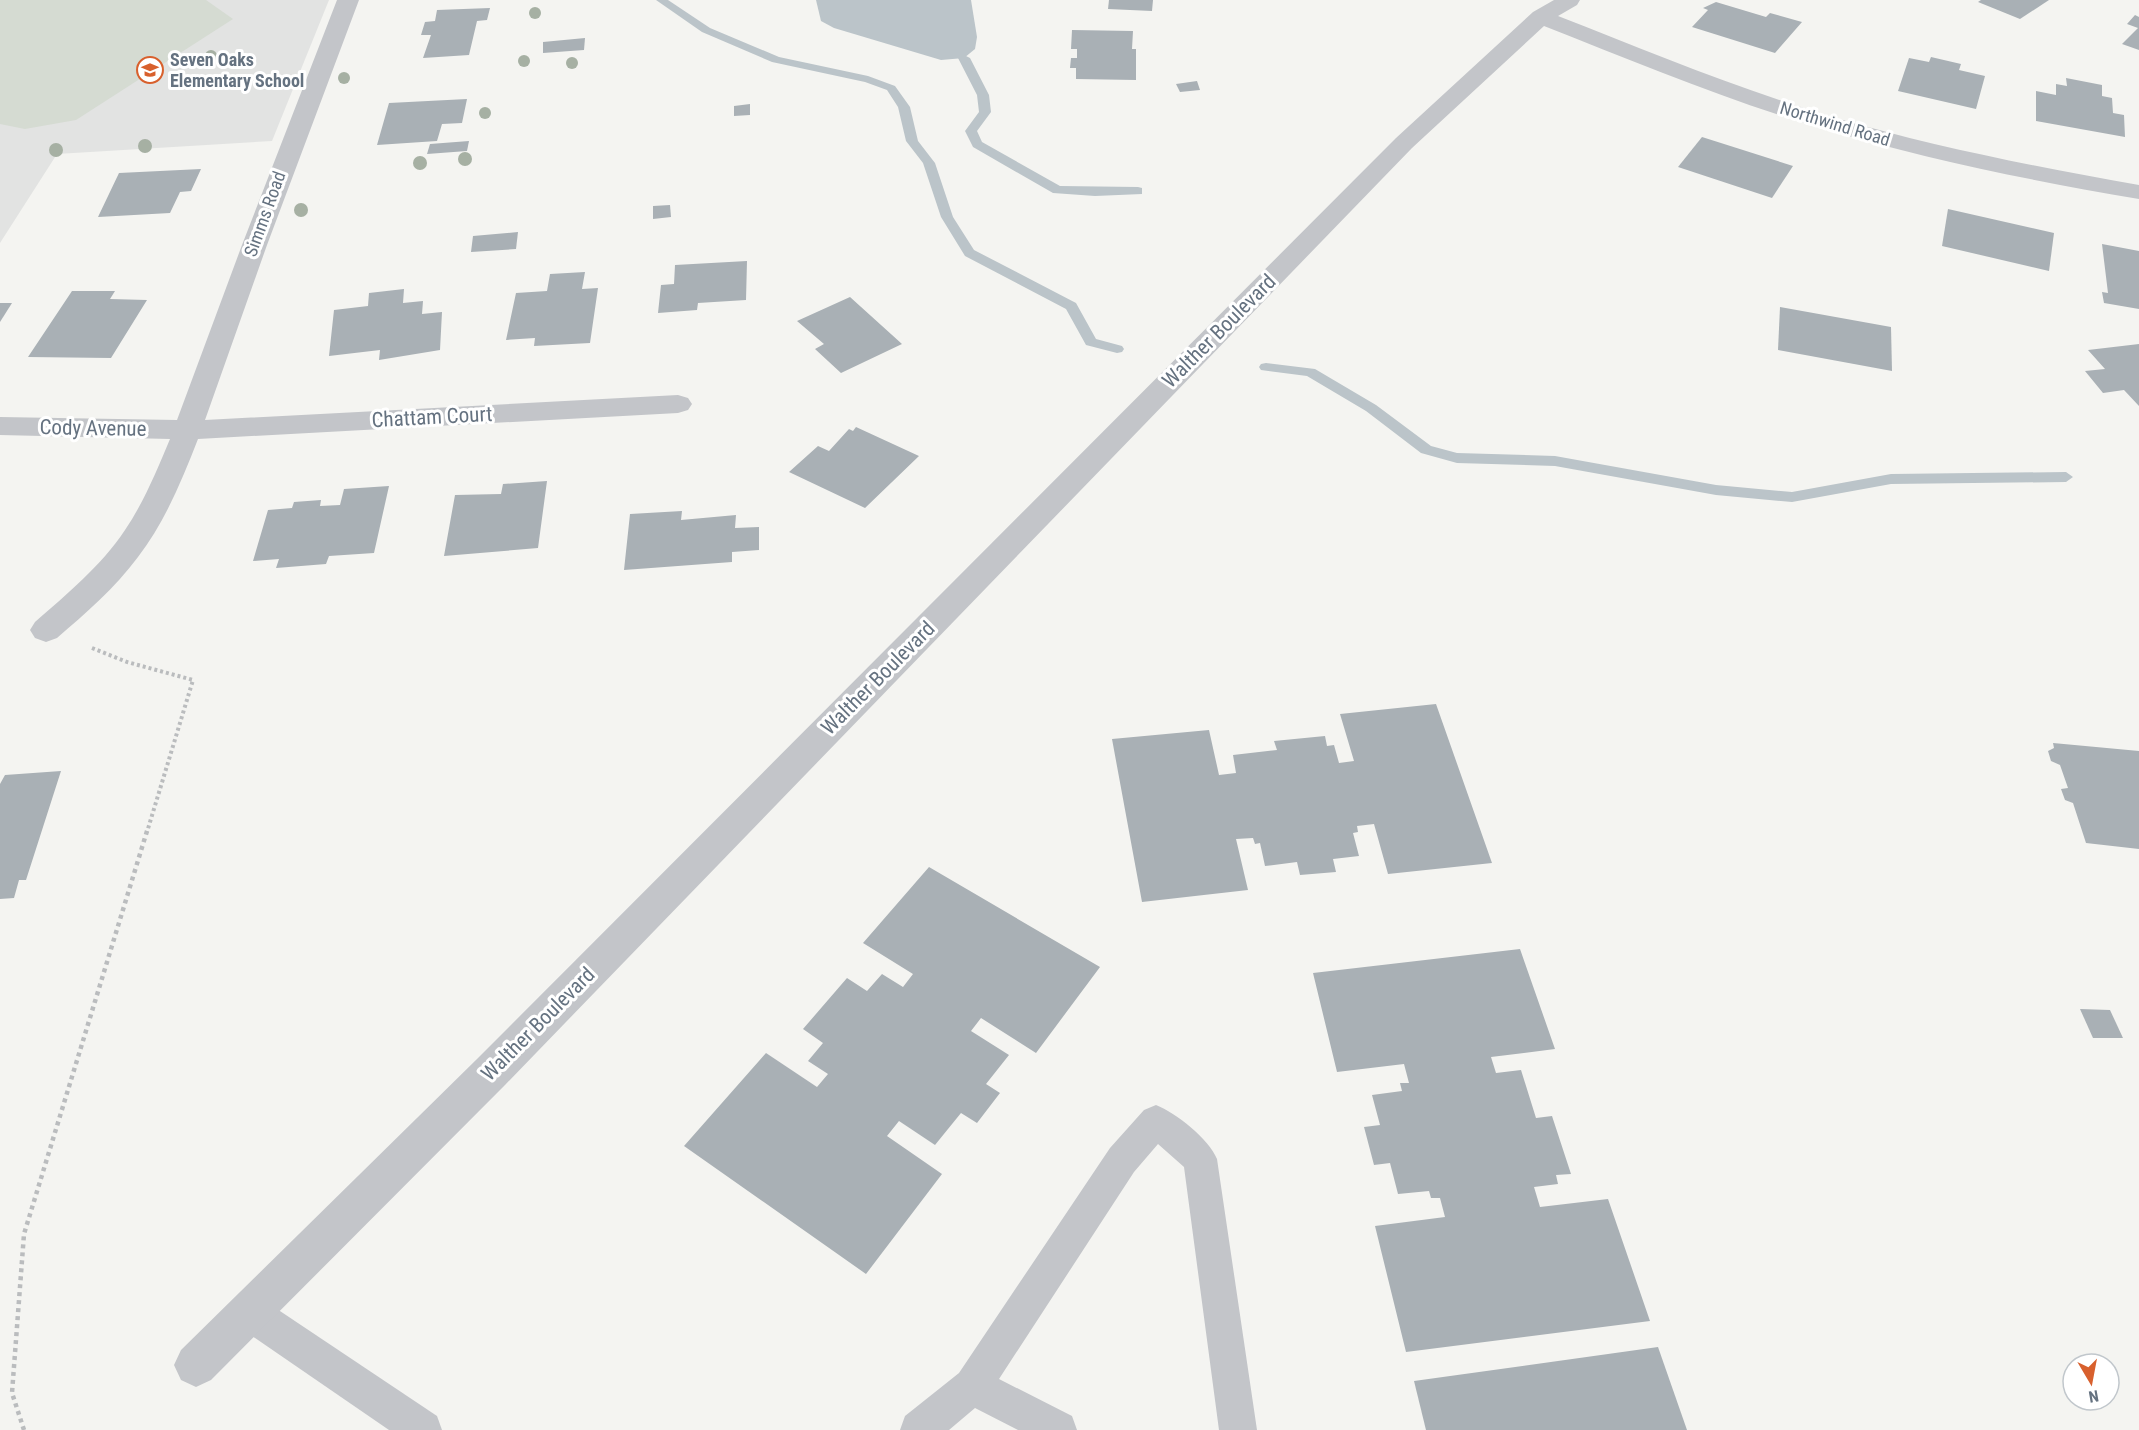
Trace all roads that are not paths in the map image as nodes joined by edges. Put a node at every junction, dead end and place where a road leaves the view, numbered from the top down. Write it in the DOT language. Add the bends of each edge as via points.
graph roads {
  1 [pos="348,0"];
  2 [pos="1569,0"];
  3 [pos="1541,17"];
  4 [pos="2139,192"];
  5 [pos="678,404"];
  6 [pos="0,426"];
  7 [pos="186,430"];
  8 [pos="46,630"];
  9 [pos="249,1312"];
  10 [pos="196,1365"];
  11 [pos="972,1386"];
  12 [pos="423,1430"];
  13 [pos="919,1430"];
  14 [pos="1058,1430"];
  15 [pos="1238,1430"];
  1 -- 7 [label="street, Simms Road"];
  2 -- 3 [label="street, Walther Boulevard"];
  3 -- 4 [label="street, Northwind Road" via="1731,91 1850,129 1988,164"];
  3 -- 9 [label="street, Walther Boulevard" via="1404,143 500,1063"];
  5 -- 7 [label="street, Chattam Court"];
  6 -- 7 [label="street, Cody Avenue"];
  7 -- 8 [label="street, Simms Road" via="137,536 97,586"];
  9 -- 10 [label="street, Walther Boulevard"];
  9 -- 12 [label="lane"];
  11 -- 13 [label="lane"];
  11 -- 14 [label="lane"];
  11 -- 15 [label="lane" via="1122,1160 1156,1121 1200,1160"];
}
